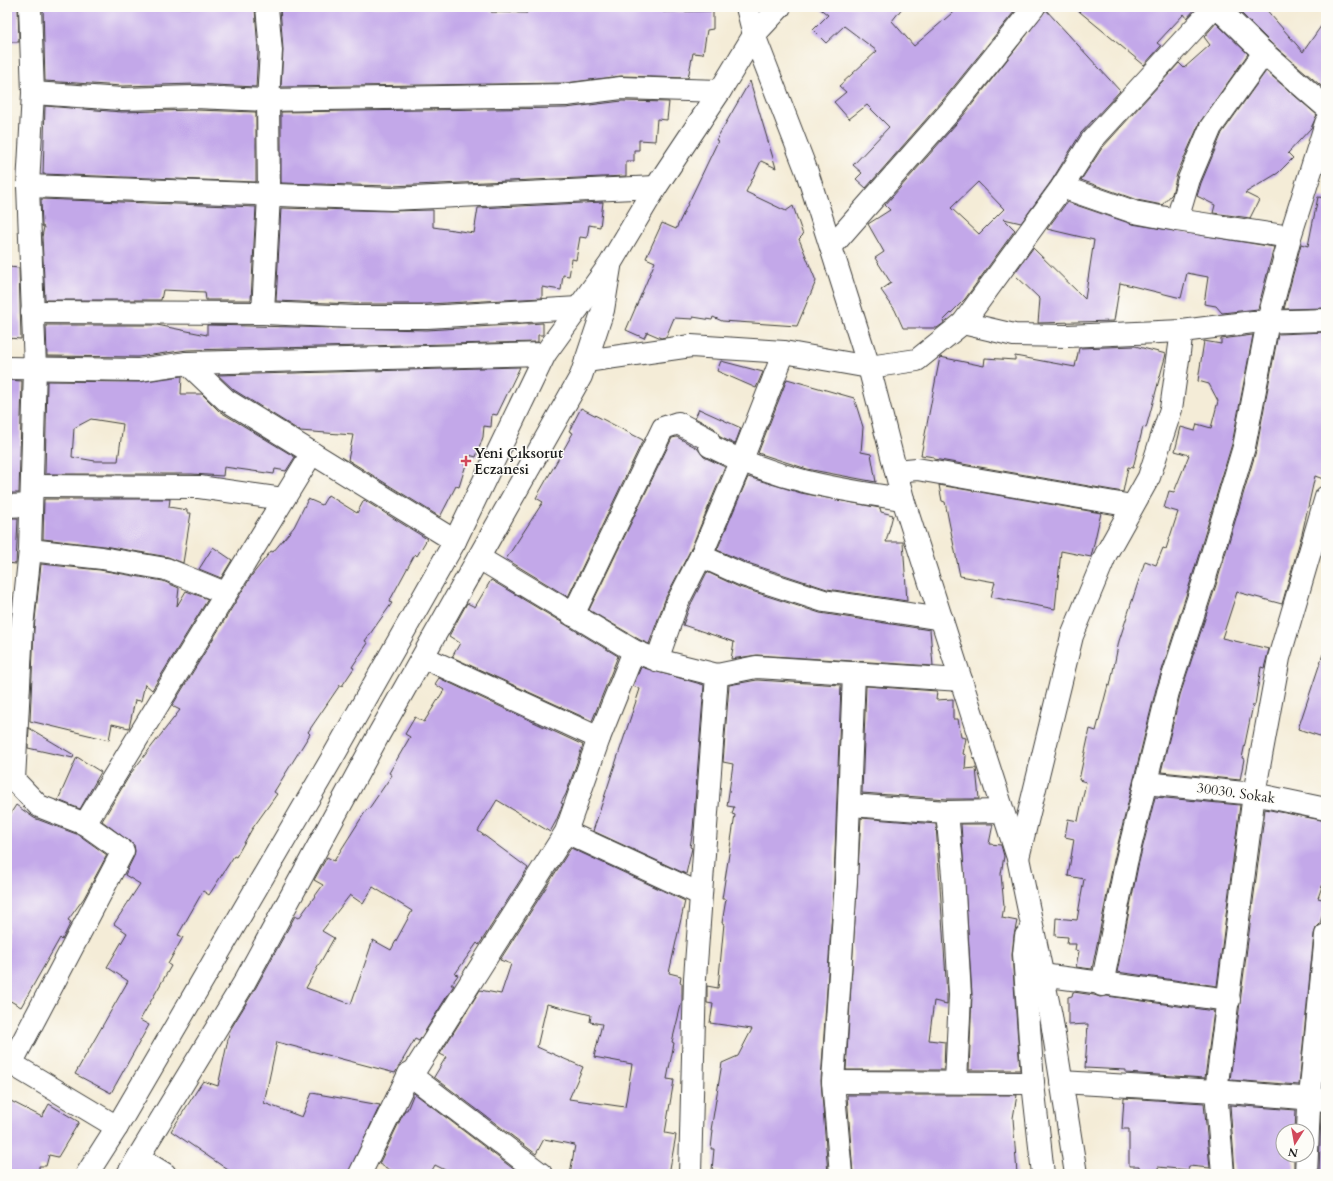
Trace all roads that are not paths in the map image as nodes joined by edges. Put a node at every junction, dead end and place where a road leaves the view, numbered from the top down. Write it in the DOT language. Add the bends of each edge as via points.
graph roads {
  1 [pos="30,7"];
  2 [pos="267,7"];
  3 [pos="747,7"];
  4 [pos="780,7"];
  5 [pos="1034,7"];
  6 [pos="1214,7"];
  7 [pos="1217,7"];
  8 [pos="754,35"];
  9 [pos="1264,53"];
  10 [pos="720,91"];
  11 [pos="33,92"];
  12 [pos="268,100"];
  13 [pos="1326,107"];
  14 [pos="1326,123"];
  15 [pos="28,186"];
  16 [pos="656,187"];
  17 [pos="1062,187"];
  18 [pos="269,195"];
  19 [pos="1177,220"];
  20 [pos="1290,237"];
  21 [pos="831,247"];
  22 [pos="610,264"];
  23 [pos="578,308"];
  24 [pos="32,312"];
  25 [pos="263,313"];
  26 [pos="1326,320"];
  27 [pos="1268,321"];
  28 [pos="963,323"];
  29 [pos="1182,331"];
  30 [pos="784,352"];
  31 [pos="545,354"];
  32 [pos="586,361"];
  33 [pos="187,363"];
  34 [pos="34,367"];
  35 [pos="868,367"];
  36 [pos="7,368"];
  37 [pos="312,453"];
  38 [pos="741,462"];
  39 [pos="896,471"];
  40 [pos="32,496"];
  41 [pos="1326,497"];
  42 [pos="283,499"];
  43 [pos="903,499"];
  44 [pos="7,506"];
  45 [pos="1132,506"];
  46 [pos="455,541"];
  47 [pos="30,550"];
  48 [pos="701,556"];
  49 [pos="479,558"];
  50 [pos="226,593"];
  51 [pos="573,615"];
  52 [pos="942,619"];
  53 [pos="14,628"];
  54 [pos="634,651"];
  55 [pos="423,657"];
  56 [pos="657,660"];
  57 [pos="854,673"];
  58 [pos="717,675"];
  59 [pos="961,680"];
  60 [pos="599,738"];
  61 [pos="1145,783"];
  62 [pos="1254,794"];
  63 [pos="850,805"];
  64 [pos="1326,809"];
  65 [pos="1002,811"];
  66 [pos="947,812"];
  67 [pos="85,824"];
  68 [pos="566,832"];
  69 [pos="1018,858"];
  70 [pos="700,894"];
  71 [pos="1029,914"];
  72 [pos="1326,935"];
  73 [pos="1042,976"];
  74 [pos="1102,984"];
  75 [pos="1229,1000"];
  76 [pos="9,1062"];
  77 [pos="409,1074"];
  78 [pos="833,1082"];
  79 [pos="956,1082"];
  80 [pos="1061,1082"];
  81 [pos="1033,1083"];
  82 [pos="1216,1091"];
  83 [pos="1318,1099"];
  84 [pos="117,1127"];
  85 [pos="133,1166"];
  86 [pos="87,1174"];
  87 [pos="165,1174"];
  88 [pos="360,1174"];
  89 [pos="541,1174"];
  90 [pos="690,1174"];
  91 [pos="841,1174"];
  92 [pos="1042,1174"];
  93 [pos="1076,1174"];
  94 [pos="1223,1174"];
  95 [pos="1306,1174"];
  1 -- 11 [label="street"];
  2 -- 12 [label="street" via="271,51"];
  3 -- 8 [label="street"];
  4 -- 8 [label="street"];
  5 -- 21 [label="street" via="953,108"];
  6 -- 17 [label="street" via="1092,140"];
  7 -- 9 [label="street"];
  8 -- 10 [label="street"];
  8 -- 21 [label="street" via="807,172"];
  9 -- 13 [label="street"];
  9 -- 19 [label="street" via="1211,127 1189,179"];
  10 -- 12 [label="street" via="621,88 566,95"];
  10 -- 16 [label="street"];
  11 -- 12 [label="street" via="122,99 195,97"];
  11 -- 15 [label="street"];
  12 -- 18 [label="street"];
  14 -- 20 [label="street"];
  15 -- 18 [label="street"];
  15 -- 24 [label="street"];
  16 -- 18 [label="street" via="391,200"];
  16 -- 22 [label="street"];
  17 -- 19 [label="street" via="1134,212"];
  17 -- 28 [label="street"];
  18 -- 25 [label="street"];
  19 -- 20 [label="street"];
  20 -- 27 [label="street"];
  21 -- 35 [label="street"];
  22 -- 23 [label="street"];
  22 -- 32 [label="street" via="603,310"];
  23 -- 25 [label="street" via="427,316 355,317"];
  23 -- 31 [label="street"];
  24 -- 25 [label="street"];
  24 -- 34 [label="street"];
  26 -- 27 [label="street"];
  27 -- 29 [label="street"];
  27 -- 61 [label="street" via="1244,447 1168,692"];
  28 -- 29 [label="street" via="1014,335 1067,336"];
  28 -- 35 [label="street" via="917,360"];
  29 -- 45 [label="street" via="1171,409 1148,477"];
  30 -- 32 [label="street" via="690,346"];
  30 -- 35 [label="street"];
  30 -- 38 [label="street"];
  31 -- 33 [label="street"];
  31 -- 46 [label="street"];
  32 -- 49 [label="street" via="581,376"];
  33 -- 34 [label="street" via="139,370"];
  33 -- 37 [label="street" via="226,400"];
  34 -- 36 [label="street"];
  34 -- 40 [label="street"];
  35 -- 39 [label="street"];
  37 -- 42 [label="street"];
  37 -- 46 [label="street"];
  38 -- 43 [label="street" via="792,479 839,490"];
  38 -- 48 [label="street"];
  38 -- 51 [label="street" via="710,446 708,440 678,423 663,428"];
  39 -- 43 [label="street"];
  39 -- 45 [label="street" via="917,469"];
  40 -- 42 [label="street" via="199,487"];
  40 -- 44 [label="street"];
  40 -- 47 [label="street"];
  41 -- 62 [label="street" via="1279,658"];
  42 -- 50 [label="street"];
  43 -- 52 [label="street"];
  45 -- 69 [label="street" via="1106,554 1072,636"];
  46 -- 84 [label="street" via="334,755"];
  47 -- 50 [label="street" via="102,558 166,569"];
  47 -- 53 [label="street"];
  48 -- 52 [label="street" via="743,575 824,601"];
  48 -- 56 [label="street" via="678,602"];
  49 -- 51 [label="street"];
  49 -- 55 [label="street"];
  50 -- 67 [label="street"];
  51 -- 54 [label="street"];
  52 -- 59 [label="street"];
  53 -- 67 [label="street" via="14,780 38,806"];
  54 -- 56 [label="street"];
  54 -- 60 [label="street"];
  55 -- 60 [label="street"];
  55 -- 85 [label="street" via="244,982"];
  56 -- 58 [label="street"];
  57 -- 58 [label="street" via="756,668"];
  57 -- 59 [label="street"];
  57 -- 63 [label="street"];
  58 -- 70 [label="street"];
  59 -- 65 [label="street"];
  60 -- 68 [label="street"];
  61 -- 62 [label="street, 30030. Sokak"];
  61 -- 74 [label="street"];
  62 -- 64 [label="street, 30030. Sokak"];
  62 -- 75 [label="street"];
  63 -- 66 [label="street"];
  63 -- 78 [label="street"];
  65 -- 66 [label="street"];
  65 -- 69 [label="street"];
  66 -- 79 [label="street" via="954,875 960,996"];
  67 -- 76 [label="street" via="123,851"];
  68 -- 70 [label="street"];
  68 -- 77 [label="street" via="415,1070"];
  69 -- 71 [label="street"];
  70 -- 90 [label="street"];
  71 -- 73 [label="street"];
  71 -- 81 [label="street" via="1024,954"];
  72 -- 83 [label="street"];
  73 -- 74 [label="street"];
  73 -- 80 [label="street"];
  74 -- 75 [label="street"];
  75 -- 82 [label="street"];
  76 -- 84 [label="street"];
  77 -- 88 [label="street"];
  77 -- 89 [label="street"];
  78 -- 79 [label="street"];
  78 -- 91 [label="street"];
  79 -- 81 [label="street"];
  80 -- 82 [label="street"];
  80 -- 93 [label="street"];
  81 -- 92 [label="street"];
  82 -- 83 [label="street"];
  82 -- 94 [label="street"];
  83 -- 95 [label="street"];
  84 -- 86 [label="street"];
  85 -- 87 [label="street"];
}
